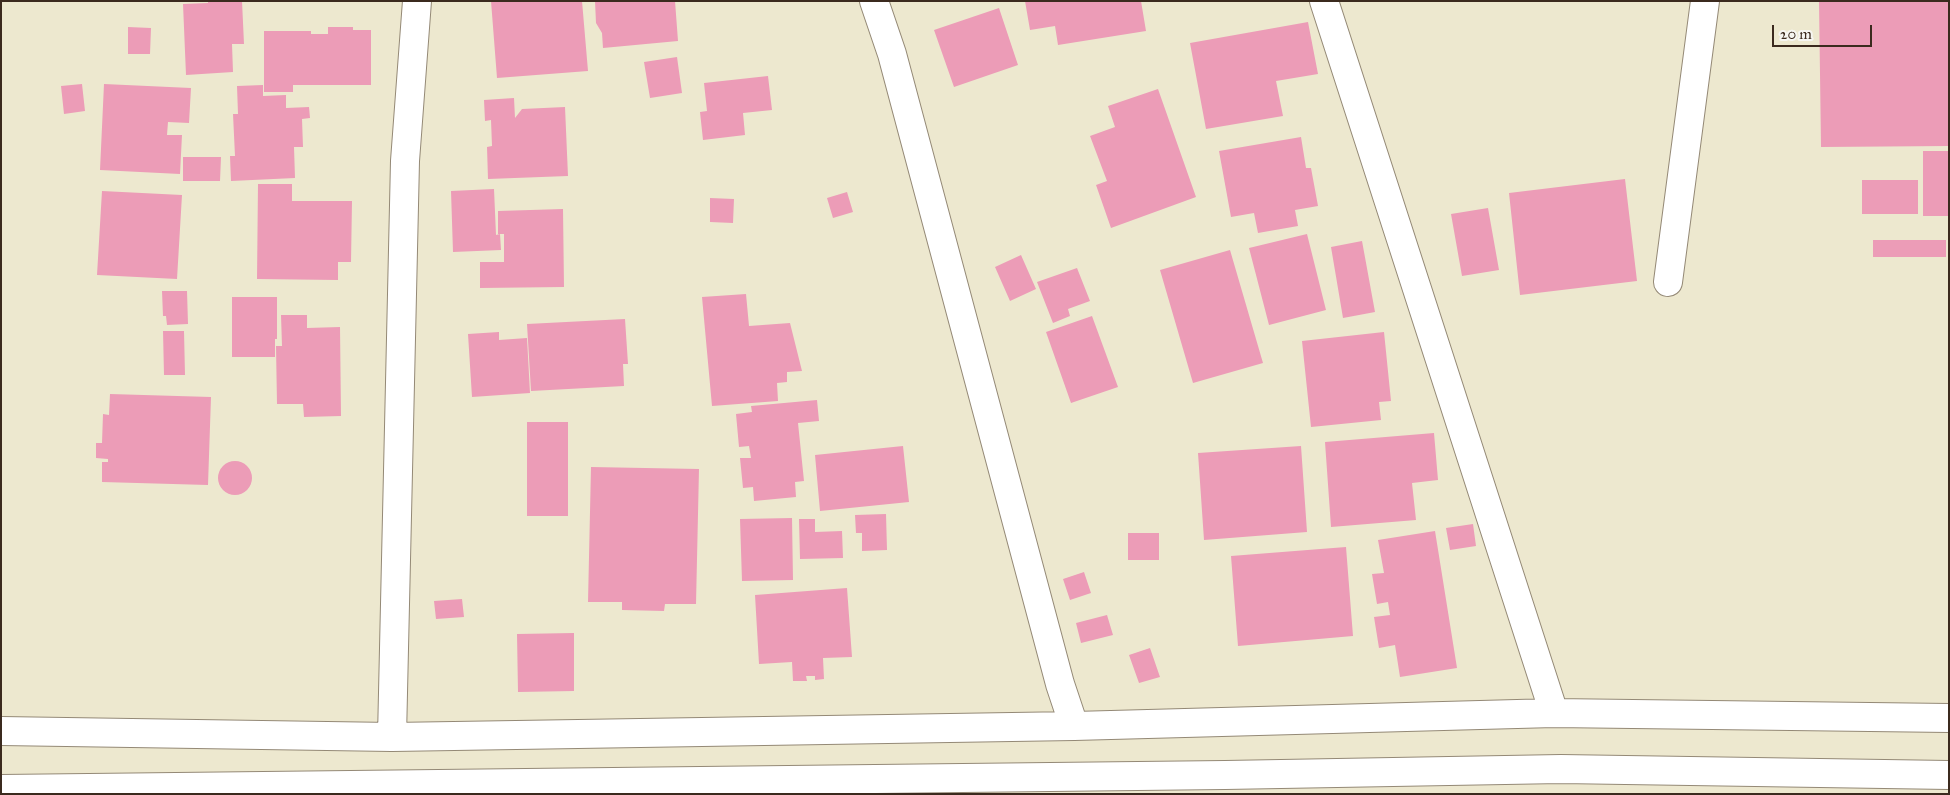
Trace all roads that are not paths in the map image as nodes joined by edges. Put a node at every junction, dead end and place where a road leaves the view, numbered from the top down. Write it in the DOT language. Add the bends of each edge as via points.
graph roads {
  1 [pos="417,1"];
  2 [pos="874,1"];
  3 [pos="1324,1"];
  4 [pos="1704,1"];
  5 [pos="1668,282"];
  6 [pos="1554,713"];
  7 [pos="1949,718"];
  8 [pos="1074,726"];
  9 [pos="1,731"];
  10 [pos="392,737"];
  11 [pos="1949,775"];
  12 [pos="1226,785"];
  13 [pos="1,789"];
  1 -- 10 [label="street" via="405,161"];
  2 -- 8 [label="street" via="892,54 1060,684"];
  3 -- 6 [label="street"];
  4 -- 5 [label="street"];
  6 -- 7 [label="street"];
  6 -- 8 [label="street"];
  8 -- 10 [label="street"];
  9 -- 10 [label="street"];
  11 -- 12 [label="street" via="1561,769"];
  12 -- 13 [label="street"];
}
